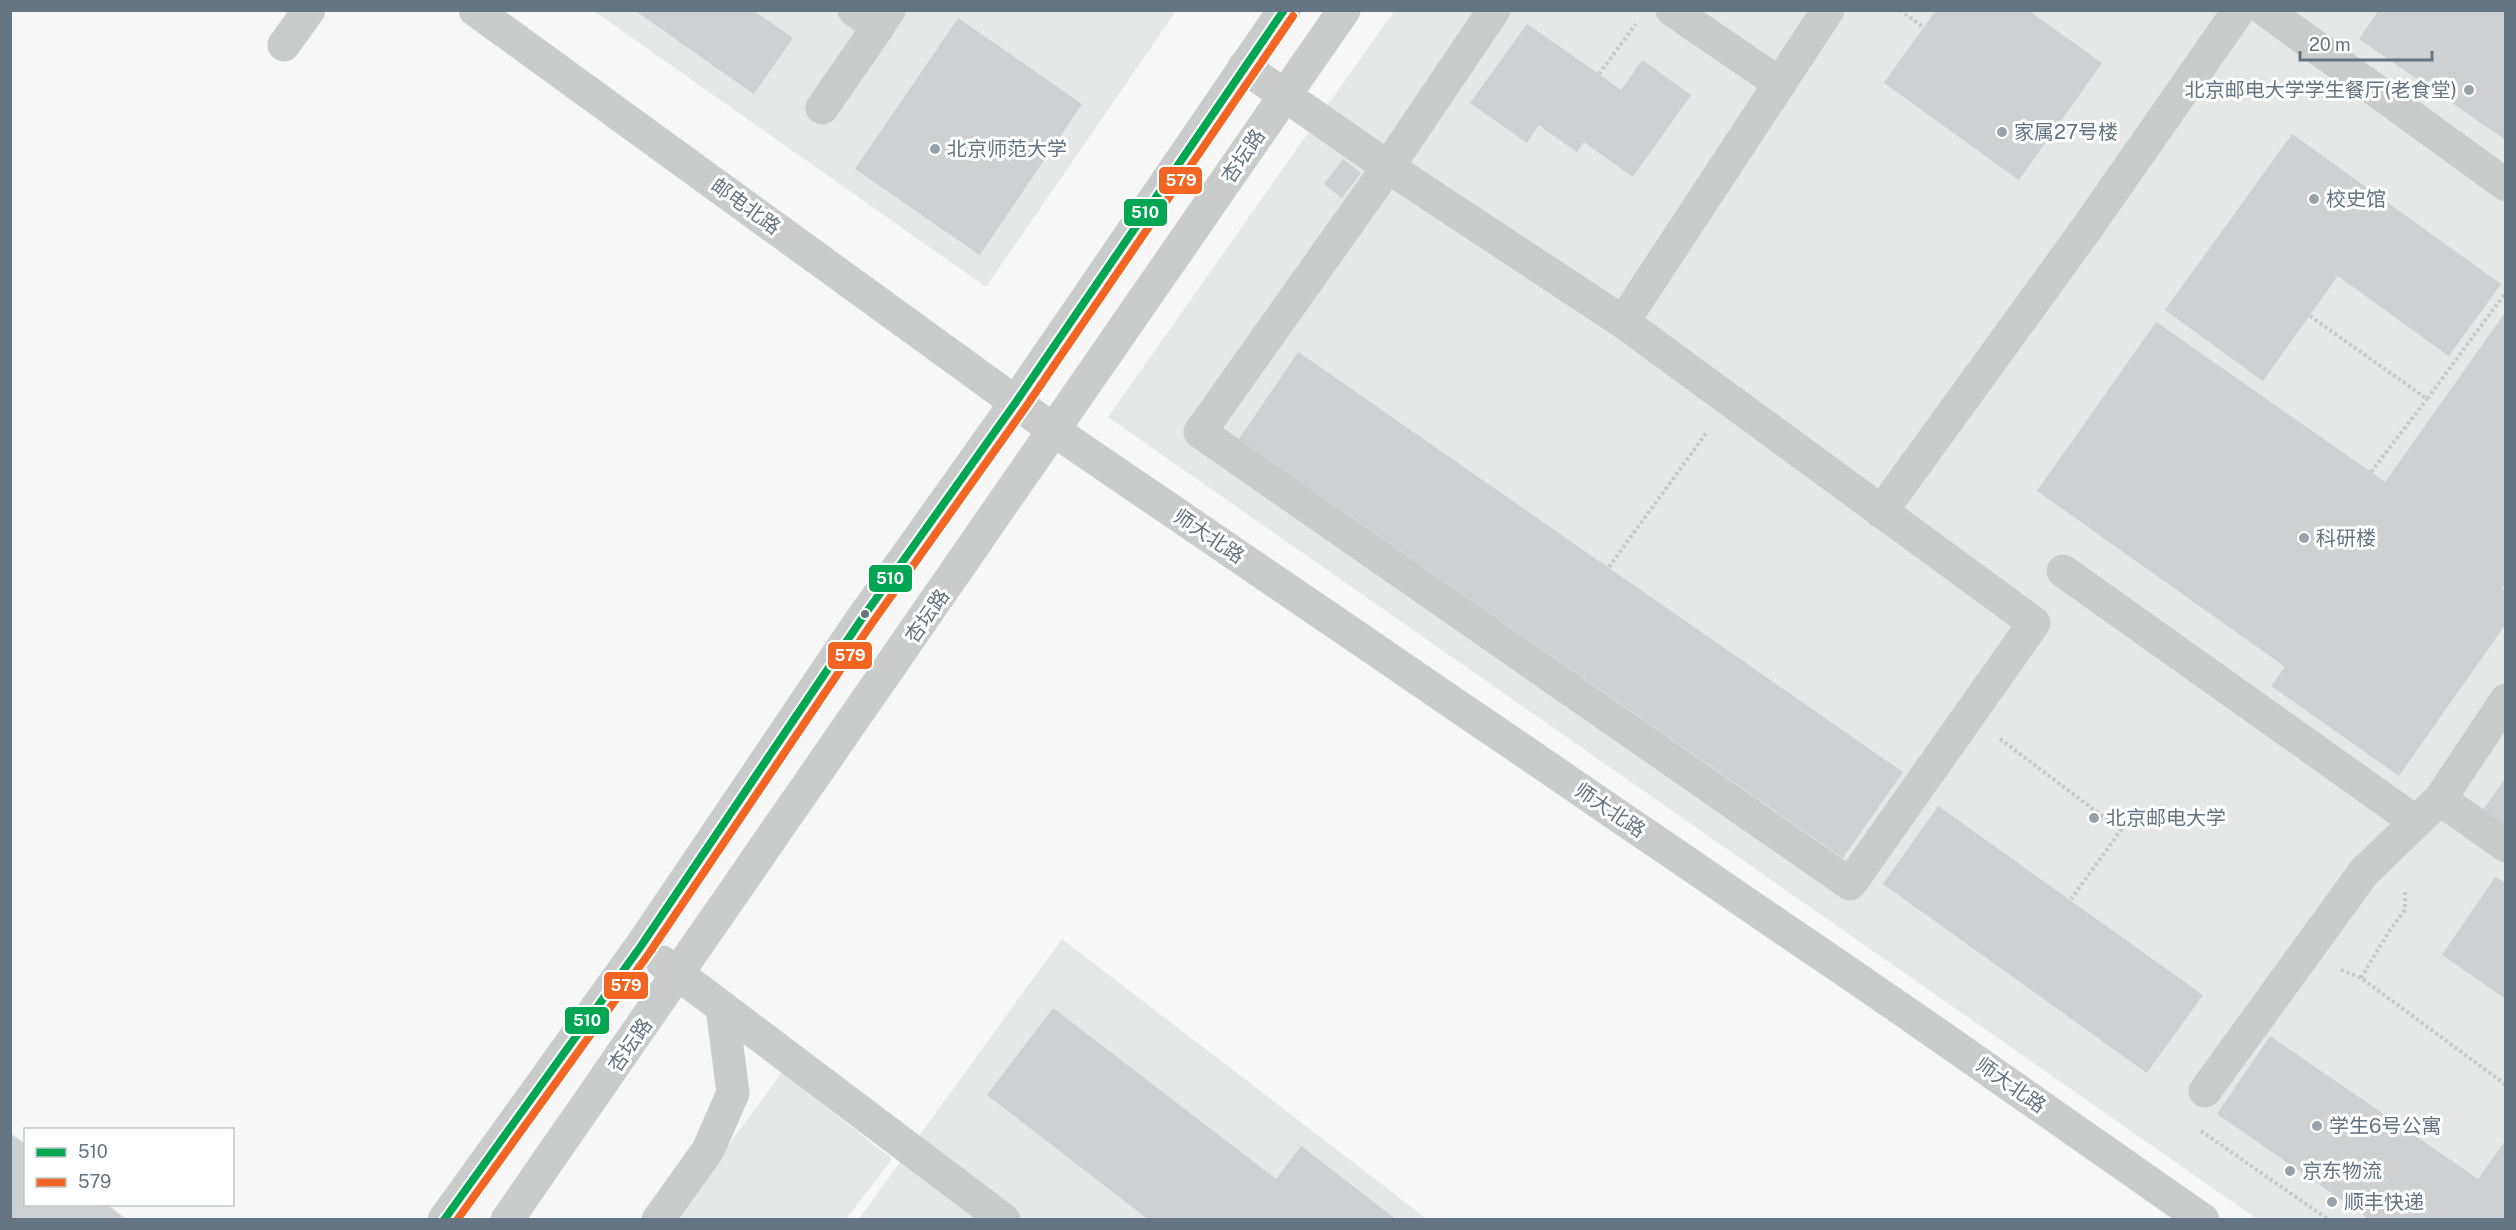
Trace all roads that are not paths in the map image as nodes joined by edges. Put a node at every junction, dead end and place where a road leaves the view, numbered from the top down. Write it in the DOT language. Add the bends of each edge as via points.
graph roads {
  1 [pos="309,10"];
  2 [pos="475,10"];
  3 [pos="1284,10"];
  4 [pos="1344,10"];
  5 [pos="1494,10"];
  6 [pos="1672,10"];
  7 [pos="1828,10"];
  8 [pos="2239,10"];
  9 [pos="2265,10"];
  10 [pos="874,16"];
  11 [pos="284,45"];
  12 [pos="1244,68"];
  13 [pos="1780,84"];
  14 [pos="1284,96"];
  15 [pos="822,108"];
  16 [pos="1388,167"];
  17 [pos="2505,185"];
  18 [pos="1623,322"];
  19 [pos="1016,402"];
  20 [pos="1055,430"];
  21 [pos="1881,512"];
  22 [pos="2063,571"];
  23 [pos="2505,700"];
  24 [pos="2440,799"];
  25 [pos="2416,822"];
  26 [pos="2505,846"];
  27 [pos="641,946"];
  28 [pos="678,975"];
  29 [pos="722,1007"];
  30 [pos="2205,1091"];
  31 [pos="444,1220"];
  32 [pos="507,1220"];
  33 [pos="658,1220"];
  34 [pos="1004,1220"];
  35 [pos="2203,1220"];
  1 -- 11 [label="street"];
  2 -- 19 [label="street, 邮电北路"];
  3 -- 12 [label="street"];
  4 -- 14 [label="street, 杏坛路"];
  5 -- 16 [label="street"];
  6 -- 13 [label="street"];
  7 -- 13 [label="street"];
  8 -- 21 [label="street"];
  9 -- 17 [label="street"];
  10 -- 15 [label="street"];
  12 -- 14 [label="street"];
  12 -- 19 [label="street"];
  13 -- 18 [label="street"];
  14 -- 16 [label="street"];
  14 -- 20 [label="street, 杏坛路"];
  16 -- 18 [label="street"];
  16 -- 21 [label="street" via="1200,432 1850,884 2034,624"];
  18 -- 21 [label="street"];
  19 -- 20 [label="street, 师大北路"];
  19 -- 27 [label="street" via="861,620"];
  20 -- 28 [label="street, 杏坛路"];
  20 -- 35 [label="street, 师大北路"];
  22 -- 25 [label="street"];
  23 -- 24 [label="street"];
  24 -- 25 [label="street"];
  24 -- 26 [label="street"];
  25 -- 30 [label="street" via="2364,872"];
  27 -- 28 [label="street"];
  27 -- 31 [label="street"];
  28 -- 29 [label="street"];
  28 -- 32 [label="street, 杏坛路"];
  29 -- 33 [label="street" via="733,1093 708,1150"];
  29 -- 34 [label="street"];
}
